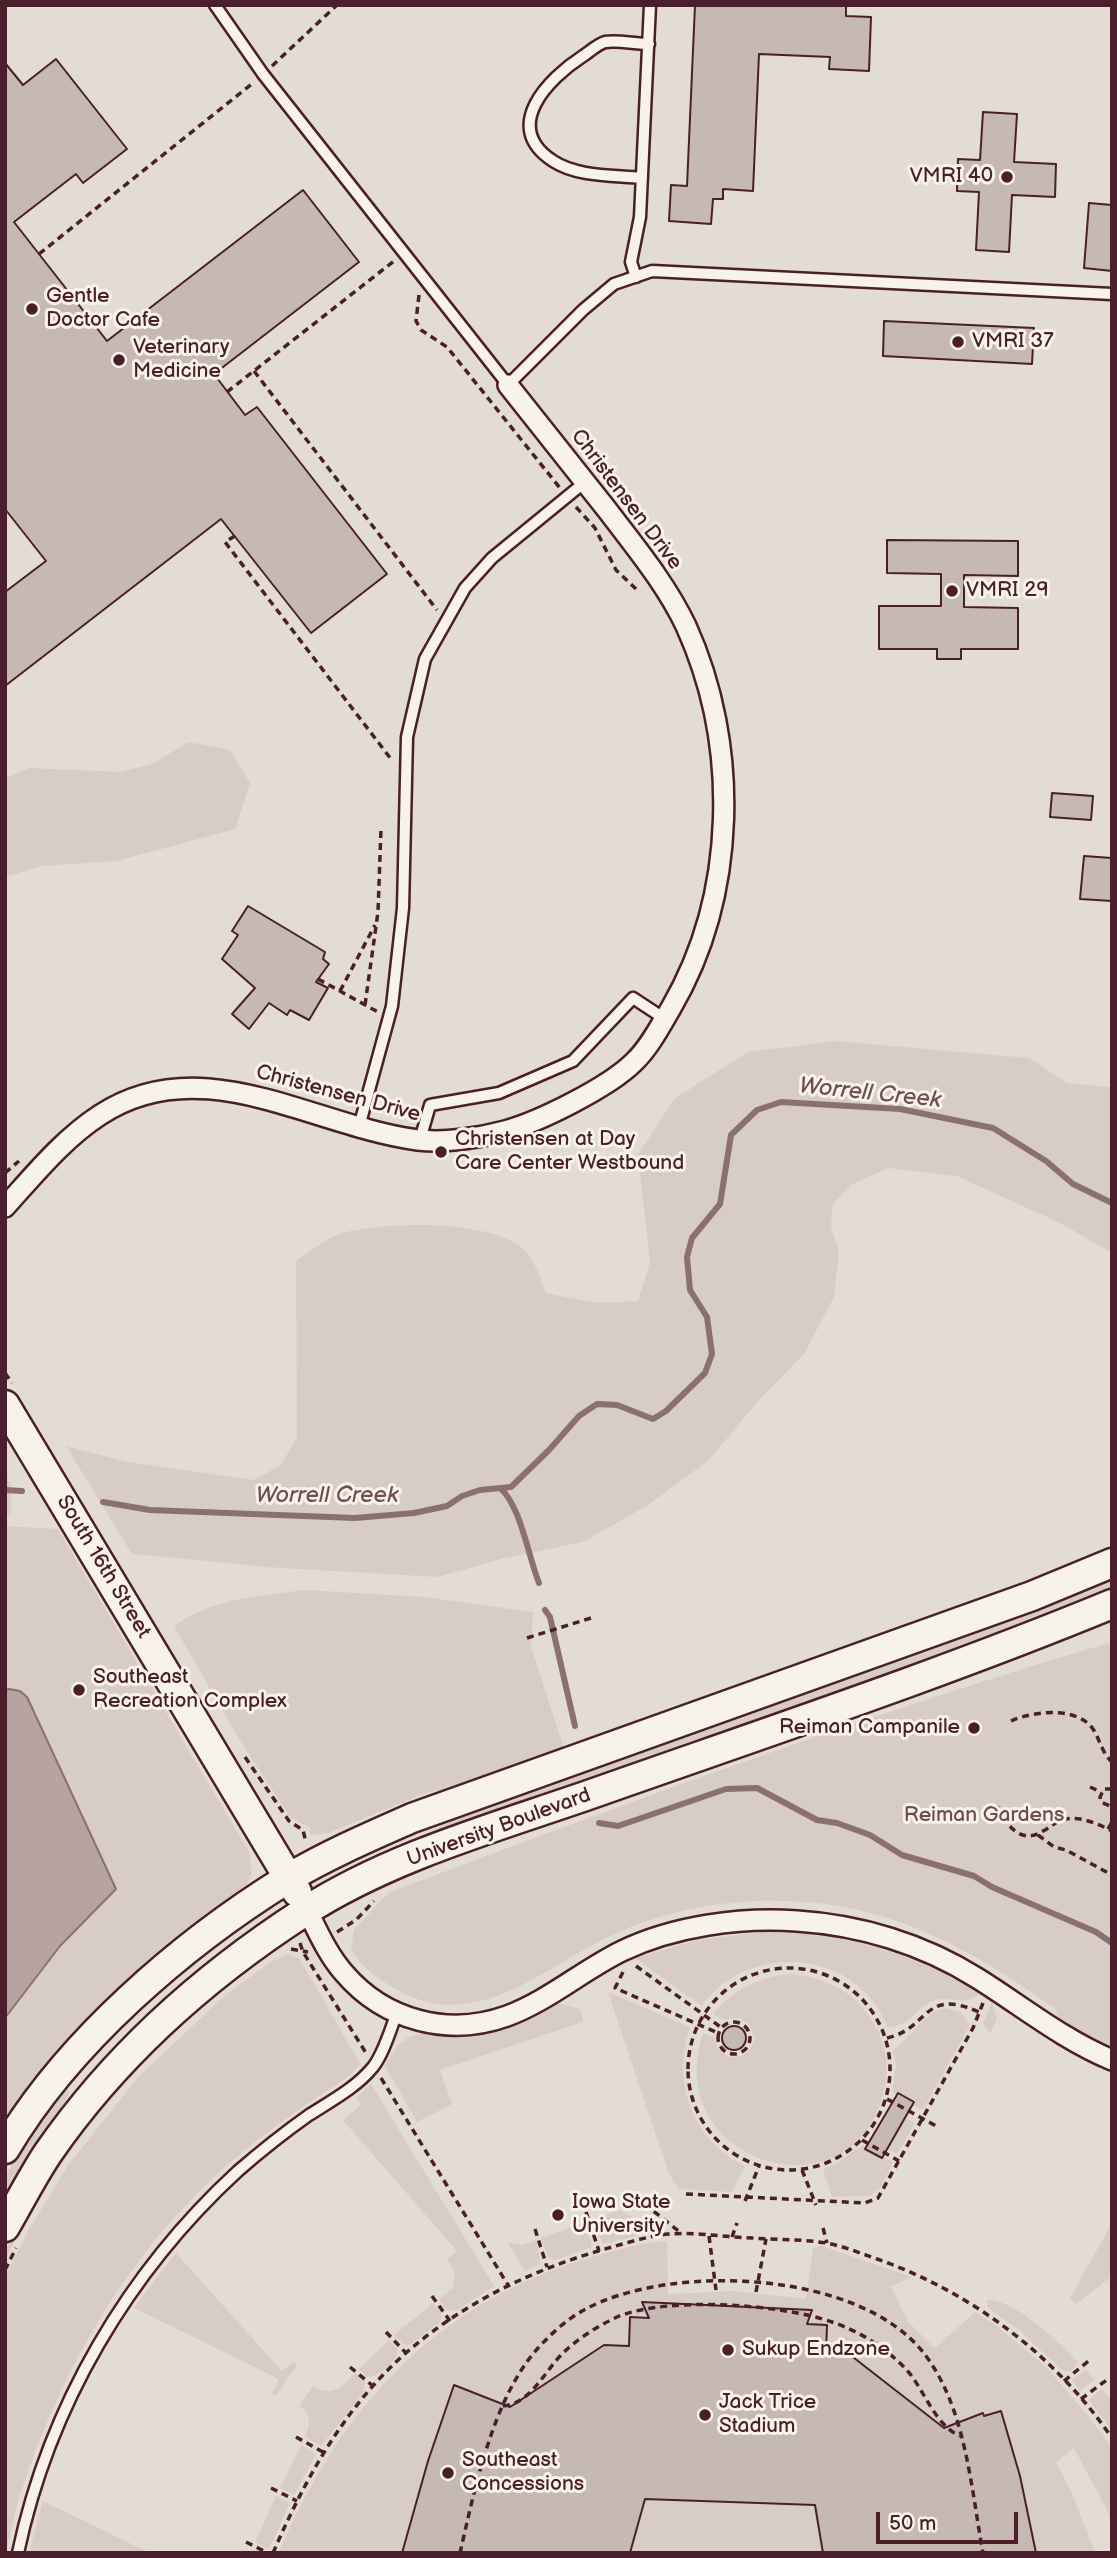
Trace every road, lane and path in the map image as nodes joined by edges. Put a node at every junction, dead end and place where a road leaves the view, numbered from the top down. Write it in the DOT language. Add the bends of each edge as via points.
graph roads {
  1 [pos="215,5"];
  2 [pos="337,5"];
  3 [pos="650,5"];
  4 [pos="649,44"];
  5 [pos="263,74"];
  6 [pos="642,178"];
  7 [pos="39,254"];
  8 [pos="399,256"];
  9 [pos="403,270"];
  10 [pos="636,277"];
  11 [pos="420,291"];
  12 [pos="1112,294"];
  13 [pos="254,371"];
  14 [pos="508,384"];
  15 [pos="228,392"];
  16 [pos="585,482"];
  17 [pos="567,497"];
  18 [pos="235,536"];
  19 [pos="636,589"];
  20 [pos="445,620"];
  21 [pos="405,777"];
  22 [pos="381,828"];
  23 [pos="377,921"];
  24 [pos="318,979"];
  25 [pos="340,991"];
  26 [pos="365,1005"];
  27 [pos="381,1013"];
  28 [pos="665,1019"];
  29 [pos="316,1091"];
  30 [pos="360,1096"];
  31 [pos="359,1128"];
  32 [pos="420,1140"];
  33 [pos="5,1207"];
  34 [pos="5,1405"];
  35 [pos="1112,1563"];
  36 [pos="1112,1604"];
  37 [pos="594,1617"];
  38 [pos="527,1638"];
  39 [pos="1011,1721"];
  40 [pos="1112,1762"];
  41 [pos="1090,1787"];
  42 [pos="1112,1789"];
  43 [pos="1101,1792"];
  44 [pos="997,1806"];
  45 [pos="1112,1807"];
  46 [pos="1112,1822"];
  47 [pos="1110,1830"];
  48 [pos="1038,1835"];
  49 [pos="1112,1875"];
  50 [pos="288,1878"];
  51 [pos="307,1910"];
  52 [pos="355,1921"];
  53 [pos="336,1925"];
  54 [pos="339,1931"];
  55 [pos="333,1934"];
  56 [pos="300,1938"];
  57 [pos="344,1941"];
  58 [pos="314,1948"];
  59 [pos="281,1950"];
  60 [pos="303,1952"];
  61 [pos="985,1997"];
  62 [pos="979,2012"];
  63 [pos="397,2013"];
  64 [pos="703,2014"];
  65 [pos="698,2024"];
  66 [pos="722,2028"];
  67 [pos="718,2033"];
  68 [pos="887,2038"];
  69 [pos="367,2055"];
  70 [pos="1112,2060"];
  71 [pos="380,2076"];
  72 [pos="887,2099"];
  73 [pos="923,2119"];
  74 [pos="938,2127"];
  75 [pos="862,2140"];
  76 [pos="5,2149"];
  77 [pos="899,2161"];
  78 [pos="759,2166"];
  79 [pos="802,2170"];
  80 [pos="638,2194"];
  81 [pos="686,2194"];
  82 [pos="746,2199"];
  83 [pos="816,2202"];
  84 [pos="586,2212"];
  85 [pos="737,2223"];
  86 [pos="823,2228"];
  87 [pos="535,2229"];
  88 [pos="682,2235"];
  89 [pos="709,2236"];
  90 [pos="11,2237"];
  91 [pos="732,2237"];
  92 [pos="766,2239"];
  93 [pos="827,2243"];
  94 [pos="600,2250"];
  95 [pos="547,2267"];
  96 [pos="5,2270"];
  97 [pos="714,2280"];
  98 [pos="758,2282"];
  99 [pos="508,2285"];
  100 [pos="716,2291"];
  101 [pos="756,2292"];
  102 [pos="432,2296"];
  103 [pos="450,2321"];
  104 [pos="386,2332"];
  105 [pos="406,2353"];
  106 [pos="1091,2359"];
  107 [pos="350,2367"];
  108 [pos="1108,2379"];
  109 [pos="1065,2381"];
  110 [pos="373,2386"];
  111 [pos="1081,2399"];
  112 [pos="503,2406"];
  113 [pos="960,2436"];
  114 [pos="296,2437"];
  115 [pos="1112,2438"];
  116 [pos="323,2452"];
  117 [pos="271,2488"];
  118 [pos="297,2501"];
  119 [pos="246,2542"];
  120 [pos="18,2553"];
  121 [pos="271,2553"];
  122 [pos="460,2553"];
  123 [pos="983,2553"];
  1 -- 5 [label="lane"];
  2 -- 5 [label="path"];
  3 -- 4 [label="lane"];
  4 -- 6 [label="lane"];
  4 -- 6 [label="lane" via="603,42 562,70 538,96 530,118 533,140 551,160 575,170"];
  5 -- 7 [label="path"];
  5 -- 8 [label="lane"];
  6 -- 10 [label="lane" via="631,262"];
  8 -- 9 [label="path"];
  8 -- 13 [label="path"];
  8 -- 14 [label="lane"];
  10 -- 12 [label="lane" via="652,271 696,272"];
  10 -- 14 [label="lane" via="614,284"];
  11 -- 17 [label="path" via="416,321 421,330 447,347"];
  13 -- 15 [label="path"];
  13 -- 20 [label="path"];
  14 -- 16 [label="street, Christensen Drive"];
  16 -- 17 [label="lane"];
  16 -- 28 [label="street, Christensen Drive" via="652,568 685,626 718,728 723,780 719,879 686,982"];
  17 -- 19 [label="path" via="595,527 616,570"];
  17 -- 20 [label="lane" via="492,558"];
  18 -- 21 [label="path" via="225,542"];
  20 -- 21 [label="lane" via="425,659 414,696"];
  21 -- 31 [label="lane" via="403,908 392,1006"];
  22 -- 23 [label="path"];
  23 -- 25 [label="path"];
  23 -- 26 [label="path"];
  24 -- 25 [label="path"];
  25 -- 26 [label="path"];
  26 -- 27 [label="path"];
  28 -- 32 [label="street, Christensen Drive" via="634,1062 546,1115 506,1131"];
  28 -- 32 [label="lane" via="634,998 573,1061 499,1093 430,1105"];
  29 -- 30 [label="path"];
  31 -- 32 [label="street, Christensen Drive"];
  31 -- 33 [label="street, Christensen Drive" via="219,1088 159,1091 121,1102 84,1126"];
  34 -- 50 [label="main road, South 16th Street"];
  35 -- 50 [label="main road, University Boulevard" via="412,1818"];
  36 -- 51 [label="main road, University Boulevard" via="427,1852"];
  37 -- 38 [label="path"];
  39 -- 40 [label="path" via="1040,1713 1078,1718 1091,1727"];
  41 -- 43 [label="path"];
  42 -- 43 [label="path"];
  43 -- 45 [label="path" via="1101,1802"];
  44 -- 48 [label="path" via="1014,1832"];
  46 -- 47 [label="path"];
  47 -- 48 [label="path" via="1067,1818"];
  48 -- 49 [label="path"];
  50 -- 51 [label="main road, South 16th Street"];
  50 -- 76 [label="main road, University Boulevard" via="230,1918 109,2018"];
  51 -- 63 [label="street" via="343,1972 375,2001"];
  51 -- 90 [label="main road, University Boulevard" via="207,1981 147,2035 92,2095 47,2155"];
  52 -- 54 [label="path"];
  53 -- 54 [label="path"];
  54 -- 55 [label="path"];
  54 -- 57 [label="path"];
  56 -- 60 [label="path"];
  58 -- 60 [label="path"];
  59 -- 60 [label="path"];
  60 -- 69 [label="path"];
  61 -- 62 [label="path"];
  62 -- 68 [label="path" via="954,2004 934,2006 907,2032"];
  62 -- 73 [label="path"];
  63 -- 70 [label="street" via="440,2025 478,2025 524,2008 624,1951 654,1940 708,1926 797,1921 879,1935 938,1956 1062,2036"];
  63 -- 120 [label="lane" via="374,2066 239,2171 184,2226 126,2299 98,2344 61,2421"];
  64 -- 65 [label="path"];
  64 -- 65 [label="path" via="632,1964 617,1981 615,1988"];
  64 -- 66 [label="path"];
  64 -- 68 [label="path" via="731,1985 752,1974 798,1968 831,1977 860,1996"];
  65 -- 67 [label="path"];
  65 -- 78 [label="path" via="688,2057 688,2077 699,2116 724,2147"];
  66 -- 67 [label="path"];
  66 -- 67 [label="path" via="734,2022 744,2026 750,2034 749,2045 741,2052 726,2052"];
  68 -- 72 [label="path" via="891,2075"];
  71 -- 99 [label="path"];
  72 -- 73 [label="path"];
  72 -- 75 [label="path"];
  73 -- 74 [label="path"];
  73 -- 77 [label="path"];
  75 -- 77 [label="path"];
  75 -- 79 [label="path" via="828,2163"];
  77 -- 83 [label="path" via="872,2201"];
  78 -- 79 [label="path"];
  78 -- 82 [label="path"];
  79 -- 83 [label="path"];
  80 -- 88 [label="path"];
  81 -- 82 [label="path"];
  82 -- 83 [label="path"];
  84 -- 94 [label="path"];
  85 -- 91 [label="path"];
  86 -- 93 [label="path"];
  87 -- 95 [label="path"];
  88 -- 89 [label="path"];
  88 -- 94 [label="path" via="654,2236"];
  89 -- 91 [label="path"];
  89 -- 97 [label="path"];
  90 -- 96 [label="path"];
  91 -- 92 [label="path"];
  92 -- 93 [label="path"];
  92 -- 98 [label="path"];
  93 -- 109 [label="path" via="948,2288 1021,2340"];
  94 -- 95 [label="path"];
  95 -- 99 [label="path"];
  97 -- 98 [label="path"];
  97 -- 100 [label="path"];
  97 -- 112 [label="path" via="642,2289 583,2310 537,2349"];
  98 -- 101 [label="path"];
  98 -- 113 [label="path" via="846,2301 908,2338 939,2375"];
  99 -- 103 [label="path"];
  102 -- 103 [label="path"];
  103 -- 105 [label="path"];
  104 -- 105 [label="path"];
  105 -- 110 [label="path"];
  106 -- 109 [label="path"];
  107 -- 110 [label="path"];
  108 -- 111 [label="path"];
  109 -- 111 [label="path"];
  110 -- 116 [label="path"];
  111 -- 115 [label="path"];
  112 -- 113 [label="path" via="526,2397 577,2340 618,2317 660,2307 760,2309 821,2319 870,2341 904,2367 944,2426"];
  112 -- 122 [label="path"];
  113 -- 123 [label="path"];
  114 -- 116 [label="path"];
  116 -- 118 [label="path"];
  117 -- 118 [label="path"];
  118 -- 121 [label="path"];
  119 -- 121 [label="path"];
}
